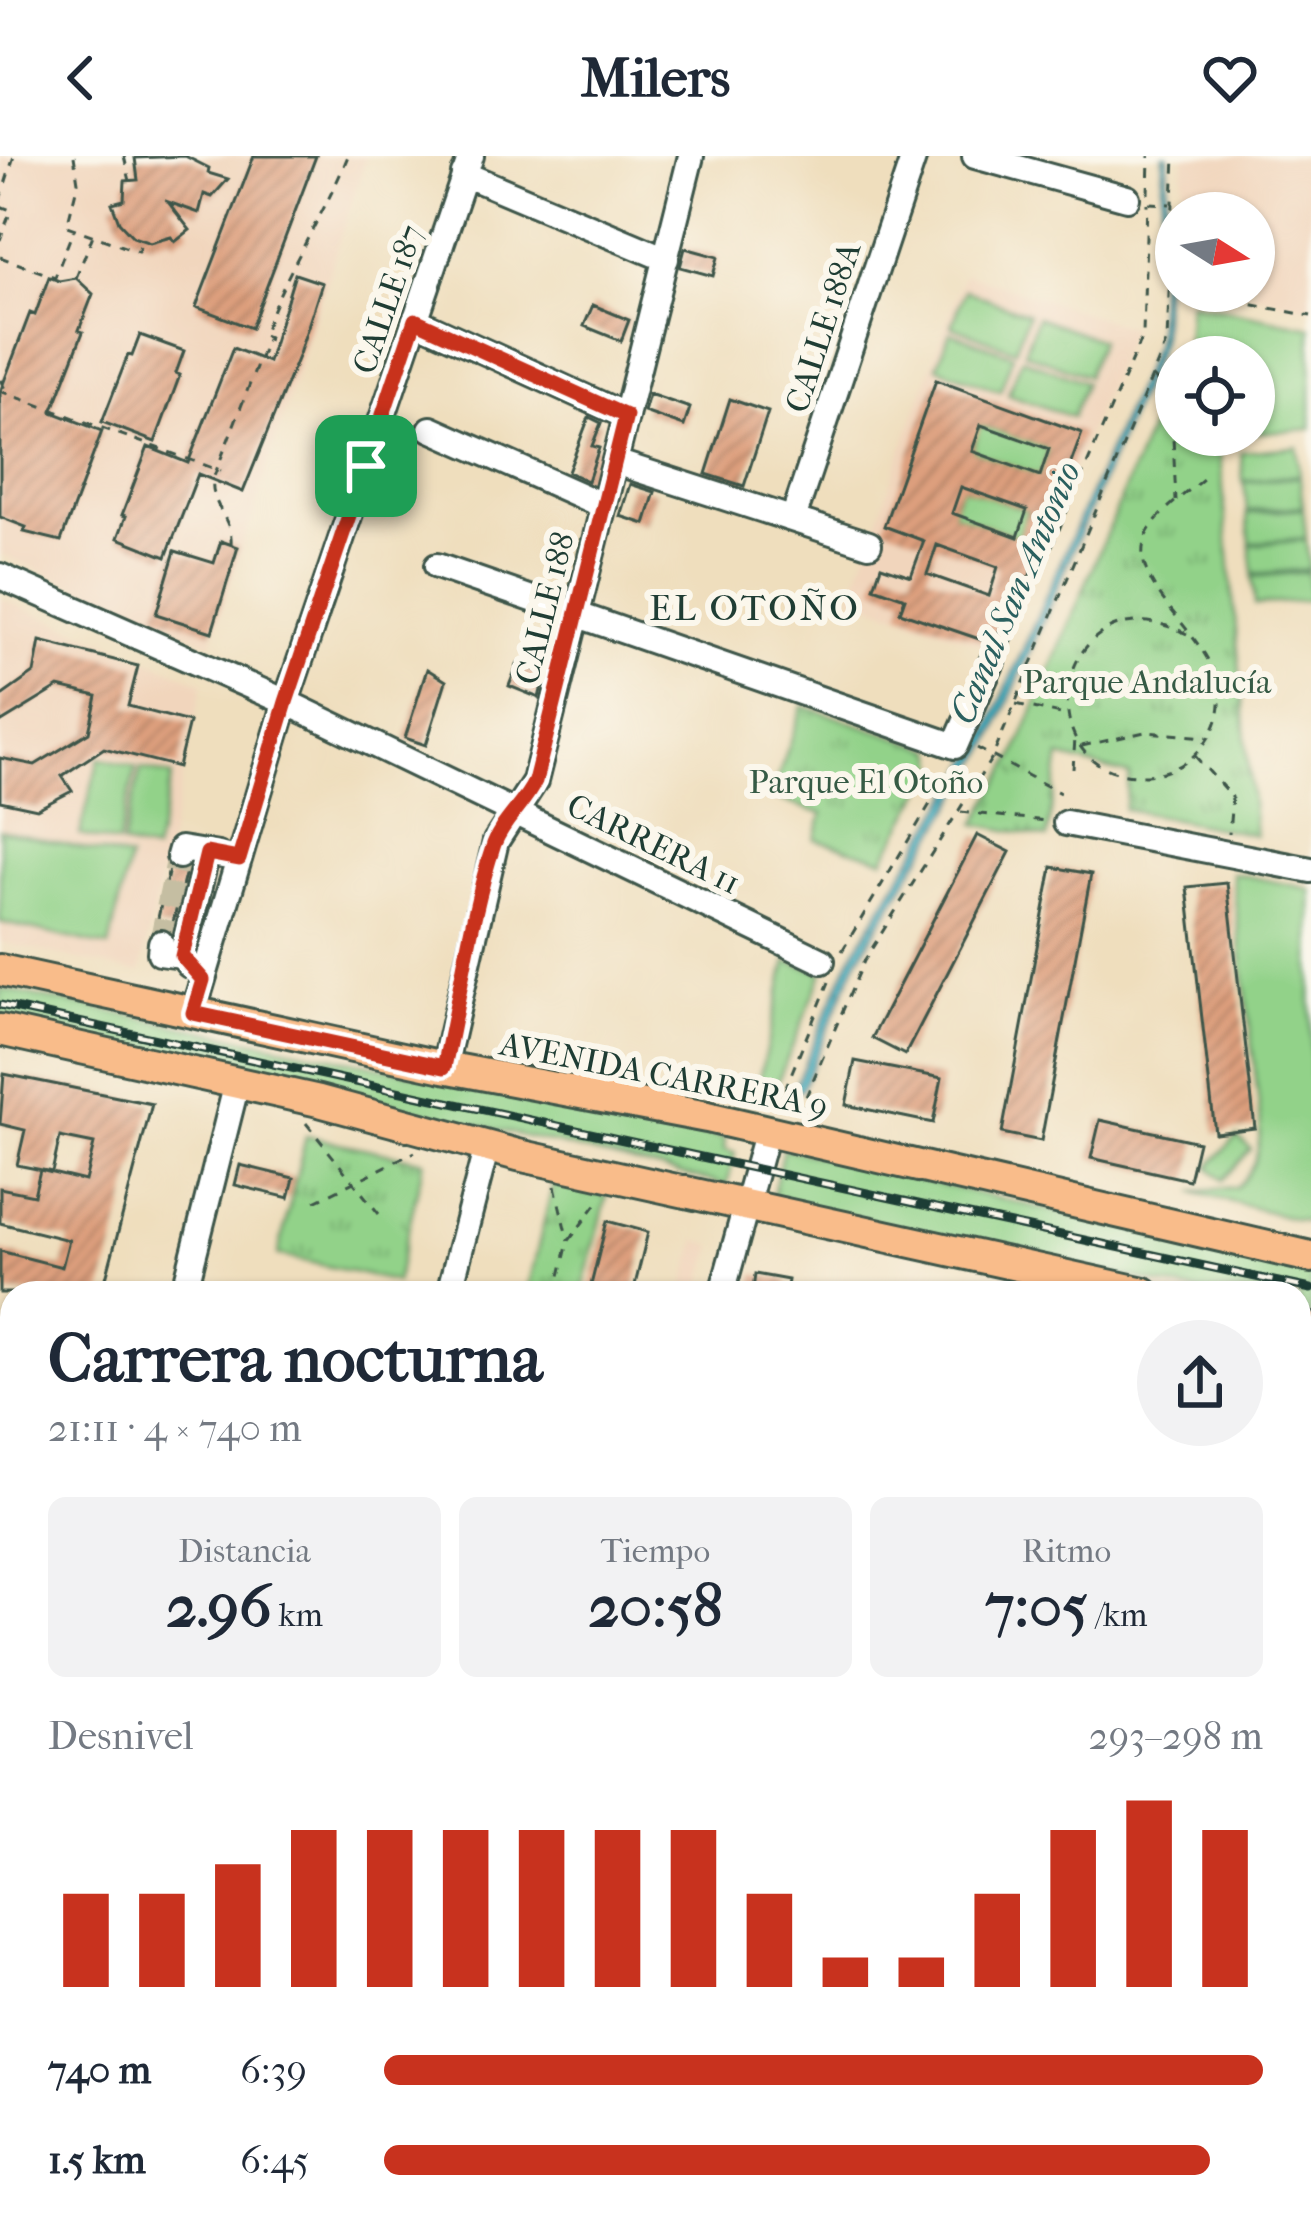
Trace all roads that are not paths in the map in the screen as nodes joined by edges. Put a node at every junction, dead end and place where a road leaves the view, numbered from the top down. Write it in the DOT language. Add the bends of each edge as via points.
graph roads {
  1 [pos="691,156"];
  2 [pos="914,156"];
  3 [pos="975,156"];
  4 [pos="467,165"];
  5 [pos="1137,201"];
  6 [pos="665,259"];
  7 [pos="415,320"];
  8 [pos="626,416"];
  9 [pos="431,429"];
  10 [pos="615,462"];
  11 [pos="604,506"];
  12 [pos="793,519"];
  13 [pos="869,544"];
  14 [pos="437,566"];
  15 [pos="0,576"];
  16 [pos="577,615"];
  17 [pos="998,660"];
  18 [pos="286,702"];
  19 [pos="515,812"];
  20 [pos="1066,823"];
  21 [pos="207,853"];
  22 [pos="179,856"];
  23 [pos="239,859"];
  24 [pos="1311,870"];
  25 [pos="194,904"];
  26 [pos="224,910"];
  27 [pos="832,962"];
  28 [pos="0,970"];
  29 [pos="203,980"];
  30 [pos="193,1013"];
  31 [pos="0,1030"];
  32 [pos="444,1067"];
  33 [pos="237,1083"];
  34 [pos="771,1122"];
  35 [pos="487,1146"];
  36 [pos="746,1207"];
  37 [pos="1311,1257"];
  38 [pos="187,1281"];
  39 [pos="452,1281"];
  40 [pos="725,1281"];
  41 [pos="1088,1281"];
  1 -- 6 [label="street, CALLE 188"];
  2 -- 12 [label="street, CALLE 188A"];
  3 -- 5 [label="street"];
  4 -- 6 [label="street"];
  4 -- 7 [label="street, CALLE 187"];
  6 -- 8 [label="street, CALLE 188"];
  7 -- 8 [label="street"];
  7 -- 18 [label="street, CALLE 187"];
  8 -- 10 [label="street, CALLE 188"];
  9 -- 11 [label="street"];
  10 -- 11 [label="street, CALLE 188"];
  10 -- 12 [label="street"];
  11 -- 16 [label="street, CALLE 188"];
  12 -- 13 [label="street"];
  14 -- 16 [label="street"];
  15 -- 18 [label="street, CARRERA 11"];
  16 -- 17 [label="street" via="959,751"];
  16 -- 19 [label="street, CALLE 188" via="535,781"];
  18 -- 19 [label="street, CARRERA 11"];
  18 -- 23 [label="street, CALLE 187"];
  19 -- 27 [label="street, CARRERA 11"];
  19 -- 32 [label="street, CALLE 188" via="490,860"];
  20 -- 24 [label="street" via="1182,855"];
  21 -- 22 [label="street" via="181,849"];
  21 -- 23 [label="street"];
  21 -- 25 [label="street"];
  23 -- 26 [label="street, CALLE 187"];
  25 -- 26 [label="street"];
  25 -- 29 [label="street" via="172,949"];
  26 -- 29 [label="street, CALLE 187"];
  28 -- 30 [label="main road, AVENIDA CARRERA 9"];
  29 -- 30 [label="street, CALLE 187"];
  30 -- 32 [label="main road, AVENIDA CARRERA 9"];
  31 -- 33 [label="main road"];
  32 -- 34 [label="main road, AVENIDA CARRERA 9"];
  33 -- 35 [label="main road"];
  33 -- 38 [label="street"];
  34 -- 36 [label="street"];
  34 -- 37 [label="main road, AVENIDA CARRERA 9"];
  35 -- 36 [label="main road"];
  35 -- 39 [label="street"];
  36 -- 40 [label="street"];
  36 -- 41 [label="main road"];
}
